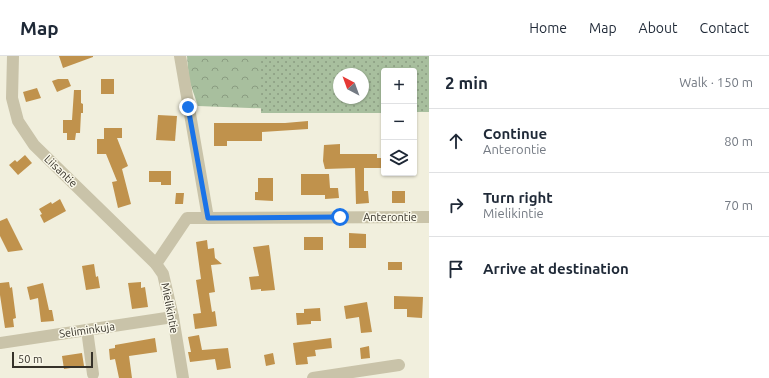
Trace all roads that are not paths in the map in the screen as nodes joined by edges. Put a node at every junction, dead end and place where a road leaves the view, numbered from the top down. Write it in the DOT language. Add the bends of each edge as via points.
graph roads {
  1 [pos="13,56"];
  2 [pos="180,56"];
  3 [pos="429,217"];
  4 [pos="208,218"];
  5 [pos="156,264"];
  6 [pos="173,317"];
  7 [pos="87,330"];
  8 [pos="0,343"];
  9 [pos="399,365"];
  10 [pos="93,374"];
  11 [pos="183,378"];
  12 [pos="313,378"];
  1 -- 5 [label="street, Liisantie" via="12,98 18,121 34,144"];
  2 -- 4 [label="street"];
  3 -- 4 [label="street, Anterontie"];
  4 -- 5 [label="street" via="187,218"];
  5 -- 6 [label="street, Mielikintie" via="163,274"];
  6 -- 7 [label="street, Seliminkuja"];
  6 -- 11 [label="street, Mielikintie"];
  7 -- 8 [label="street, Seliminkuja"];
  7 -- 10 [label="street"];
  9 -- 12 [label="street"];
}
